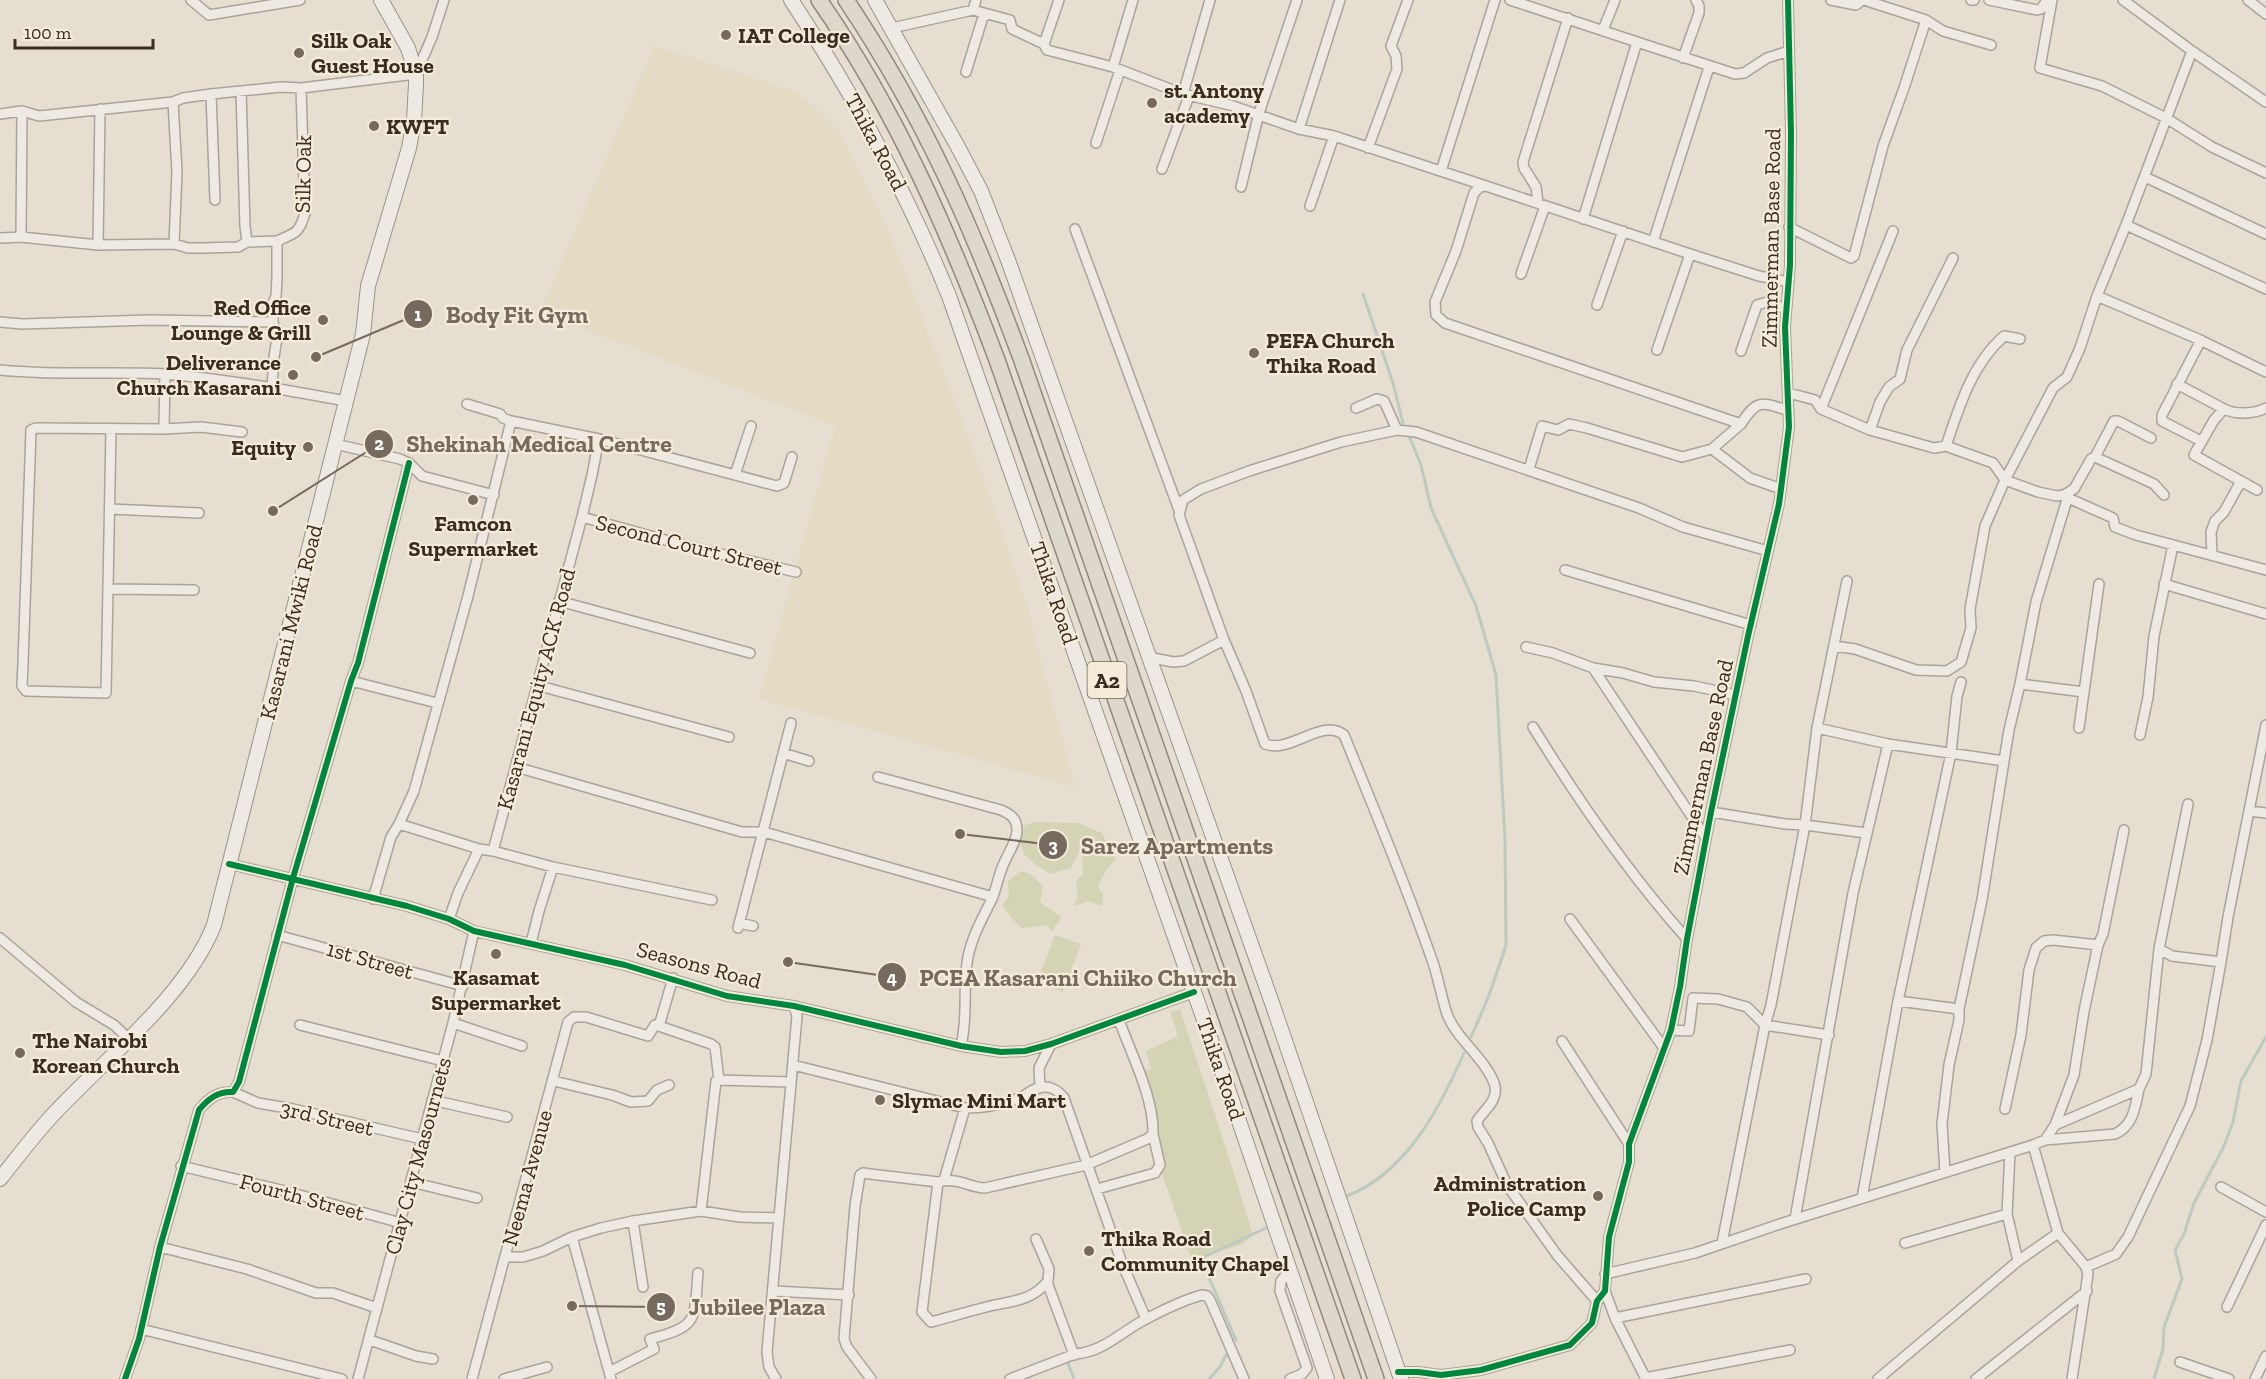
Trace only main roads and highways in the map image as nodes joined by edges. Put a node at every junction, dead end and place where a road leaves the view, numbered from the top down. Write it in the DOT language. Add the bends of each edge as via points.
graph roads {
  1 [pos="381,0"];
  2 [pos="791,0"];
  3 [pos="819,0"];
  4 [pos="846,0"];
  5 [pos="875,0"];
  6 [pos="0,1179"];
  7 [pos="1400,1376"];
  8 [pos="1327,1379"];
  9 [pos="1353,1379"];
  10 [pos="1376,1379"];
  1 -- 6 [label="main road, Kasarani Mwiki Road" via="408,48 416,74 410,148 368,286 363,334 219,908 207,943 174,989 49,1119"];
  2 -- 8 [label="main road, Thika Road" via="873,133 937,266 1059,605"];
  3 -- 9 [label="highway, Thika Road / A2" via="870,80 967,280"];
  4 -- 10 [label="highway, Thika Road / A2" via="919,120 991,278"];
  5 -- 7 [label="main road" via="981,191 1008,260"];
}
